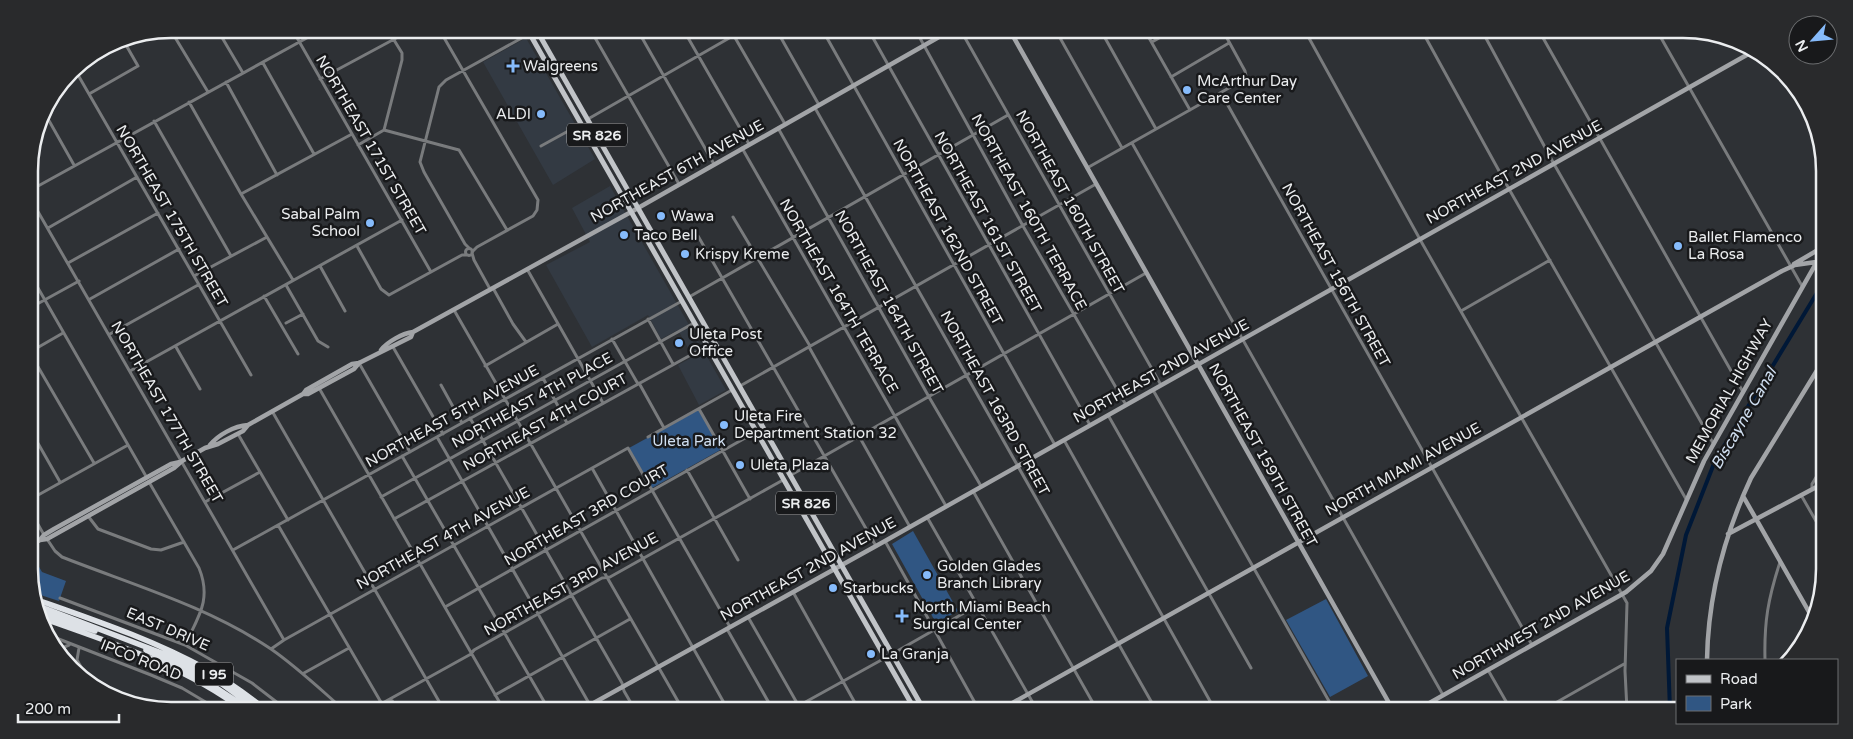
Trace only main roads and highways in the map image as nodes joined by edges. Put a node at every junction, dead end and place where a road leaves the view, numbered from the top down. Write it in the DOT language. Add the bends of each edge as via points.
graph roads {
  1 [pos="532,38"];
  2 [pos="541,38"];
  3 [pos="577,116"];
  4 [pos="588,118"];
  5 [pos="581,124"];
  6 [pos="596,134"];
  7 [pos="676,291"];
  8 [pos="689,297"];
  9 [pos="682,301"];
  10 [pos="695,307"];
  11 [pos="728,380"];
  12 [pos="740,386"];
  13 [pos="733,390"];
  14 [pos="747,398"];
  15 [pos="778,469"];
  16 [pos="790,475"];
  17 [pos="784,479"];
  18 [pos="798,489"];
  19 [pos="43,606"];
  20 [pos="44,607"];
  21 [pos="47,617"];
  22 [pos="48,619"];
  23 [pos="86,628"];
  24 [pos="879,646"];
  25 [pos="129,649"];
  26 [pos="892,654"];
  27 [pos="885,658"];
  28 [pos="897,663"];
  29 [pos="232,702"];
  30 [pos="238,702"];
  31 [pos="247,702"];
  32 [pos="255,702"];
  33 [pos="910,702"];
  34 [pos="919,702"];
  1 -- 3 [label="main road, SR 826"];
  2 -- 4 [label="main road, SR 826"];
  3 -- 4 [label="main road"];
  3 -- 5 [label="main road, SR 826"];
  4 -- 6 [label="main road, SR 826"];
  5 -- 6 [label="main road"];
  5 -- 7 [label="main road, SR 826"];
  6 -- 8 [label="main road, SR 826"];
  7 -- 8 [label="main road"];
  7 -- 9 [label="main road, SR 826"];
  8 -- 10 [label="main road, SR 826"];
  9 -- 10 [label="main road"];
  9 -- 11 [label="main road, SR 826"];
  10 -- 12 [label="main road, SR 826"];
  11 -- 12 [label="main road"];
  11 -- 13 [label="main road, SR 826"];
  12 -- 14 [label="main road, SR 826"];
  13 -- 14 [label="main road"];
  13 -- 15 [label="main road, SR 826"];
  14 -- 16 [label="main road, SR 826"];
  15 -- 16 [label="main road"];
  15 -- 17 [label="main road, SR 826"];
  16 -- 18 [label="main road, SR 826"];
  17 -- 18 [label="main road"];
  17 -- 24 [label="main road, SR 826"];
  18 -- 26 [label="main road, SR 826"];
  19 -- 32 [label="highway, I 95" via="85,617 158,646 208,670"];
  20 -- 31 [label="highway" via="172,657 222,684"];
  21 -- 23 [label="highway"];
  22 -- 25 [label="highway, I 95"];
  23 -- 25 [label="highway"];
  23 -- 30 [label="highway" via="179,665"];
  24 -- 26 [label="main road"];
  24 -- 27 [label="main road, SR 826"];
  25 -- 29 [label="highway, I 95" via="181,671"];
  26 -- 28 [label="main road, SR 826"];
  27 -- 28 [label="main road"];
  27 -- 33 [label="main road, SR 826"];
  28 -- 34 [label="main road, SR 826"];
}
